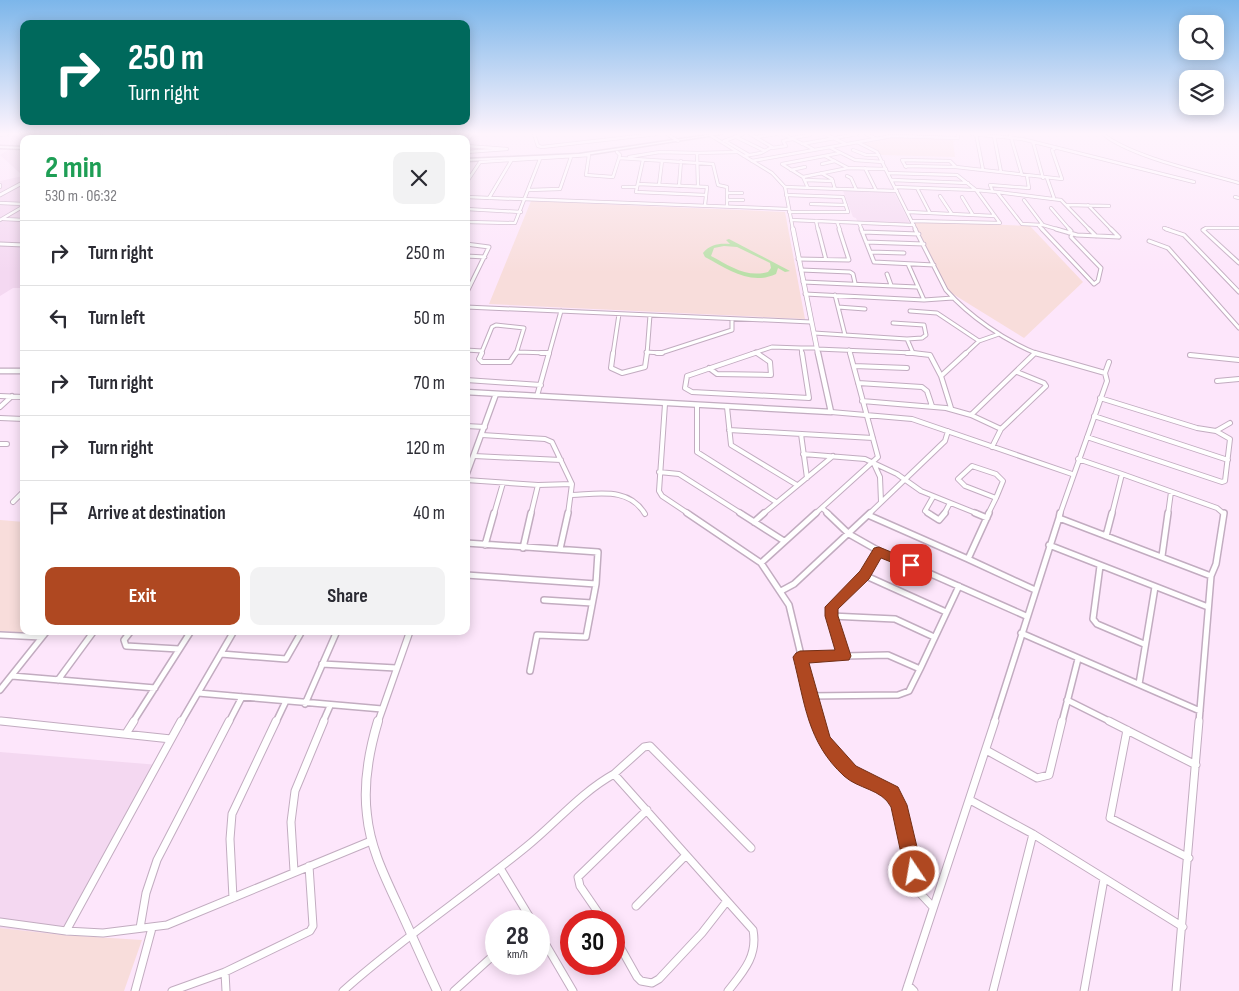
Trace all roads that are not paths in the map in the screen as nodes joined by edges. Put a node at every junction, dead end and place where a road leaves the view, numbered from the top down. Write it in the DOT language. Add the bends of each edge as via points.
graph roads {
  1 [pos="500,180"];
  2 [pos="532,180"];
  3 [pos="563,180"];
  4 [pos="638,180"];
  5 [pos="660,180"];
  6 [pos="679,180"];
  7 [pos="698,180"];
  8 [pos="717,180"];
  9 [pos="779,180"];
  10 [pos="806,180"];
  11 [pos="813,180"];
  12 [pos="852,180"];
  13 [pos="871,180"];
  14 [pos="892,180"];
  15 [pos="898,180"];
  16 [pos="964,180"];
  17 [pos="1028,180"];
  18 [pos="1046,180"];
  19 [pos="1187,180"];
  20 [pos="833,181"];
  21 [pos="1194,182"];
  22 [pos="968,183"];
  23 [pos="20,184"];
  24 [pos="659,185"];
  25 [pos="637,186"];
  26 [pos="679,186"];
  27 [pos="698,186"];
  28 [pos="623,187"];
  29 [pos="785,187"];
  30 [pos="808,188"];
  31 [pos="835,188"];
  32 [pos="917,188"];
  33 [pos="856,189"];
  34 [pos="896,189"];
  35 [pos="528,190"];
  36 [pos="876,190"];
  37 [pos="976,190"];
  38 [pos="728,192"];
  39 [pos="993,192"];
  40 [pos="997,192"];
  41 [pos="742,193"];
  42 [pos="0,195"];
  43 [pos="706,195"];
  44 [pos="786,195"];
  45 [pos="940,196"];
  46 [pos="470,197"];
  47 [pos="962,197"];
  48 [pos="489,198"];
  49 [pos="1054,198"];
  50 [pos="526,199"];
  51 [pos="727,200"];
  52 [pos="743,200"];
  53 [pos="1024,200"];
  54 [pos="0,203"];
  55 [pos="810,204"];
  56 [pos="1067,204"];
  57 [pos="20,205"];
  58 [pos="705,205"];
  59 [pos="846,205"];
  60 [pos="1088,205"];
  61 [pos="726,206"];
  62 [pos="1109,206"];
  63 [pos="20,208"];
  64 [pos="1051,208"];
  65 [pos="470,209"];
  66 [pos="789,210"];
  67 [pos="521,212"];
  68 [pos="908,212"];
  69 [pos="930,213"];
  70 [pos="952,214"];
  71 [pos="973,215"];
  72 [pos="995,216"];
  73 [pos="1,220"];
  74 [pos="20,220"];
  75 [pos="791,220"];
  76 [pos="816,221"];
  77 [pos="912,221"];
  78 [pos="470,222"];
  79 [pos="837,222"];
  80 [pos="859,223"];
  81 [pos="914,225"];
  82 [pos="1041,225"];
  83 [pos="1164,228"];
  84 [pos="1239,228"];
  85 [pos="862,232"];
  86 [pos="1070,233"];
  87 [pos="919,234"];
  88 [pos="1096,236"];
  89 [pos="1149,241"];
  90 [pos="866,242"];
  91 [pos="0,244"];
  92 [pos="470,244"];
  93 [pos="924,244"];
  94 [pos="20,245"];
  95 [pos="870,252"];
  96 [pos="904,253"];
  97 [pos="470,256"];
  98 [pos="485,257"];
  99 [pos="798,259"];
  100 [pos="826,260"];
  101 [pos="908,264"];
  102 [pos="1239,264"];
  103 [pos="934,265"];
  104 [pos="801,270"];
  105 [pos="887,274"];
  106 [pos="803,282"];
  107 [pos="855,283"];
  108 [pos="472,284"];
  109 [pos="892,285"];
  110 [pos="470,287"];
  111 [pos="917,287"];
  112 [pos="1239,292"];
  113 [pos="806,294"];
  114 [pos="835,295"];
  115 [pos="953,298"];
  116 [pos="924,300"];
  117 [pos="470,307"];
  118 [pos="838,307"];
  119 [pos="865,309"];
  120 [pos="561,311"];
  121 [pos="910,311"];
  122 [pos="619,314"];
  123 [pos="650,315"];
  124 [pos="732,319"];
  125 [pos="810,322"];
  126 [pos="893,323"];
  127 [pos="1239,328"];
  128 [pos="814,334"];
  129 [pos="999,334"];
  130 [pos="845,335"];
  131 [pos="907,338"];
  132 [pos="979,341"];
  133 [pos="801,347"];
  134 [pos="816,348"];
  135 [pos="470,350"];
  136 [pos="849,350"];
  137 [pos="482,351"];
  138 [pos="517,352"];
  139 [pos="646,352"];
  140 [pos="756,352"];
  141 [pos="549,353"];
  142 [pos="913,353"];
  143 [pos="1035,353"];
  144 [pos="1190,355"];
  145 [pos="1239,360"];
  146 [pos="1109,362"];
  147 [pos="854,366"];
  148 [pos="709,368"];
  149 [pos="908,368"];
  150 [pos="0,371"];
  151 [pos="20,371"];
  152 [pos="1017,372"];
  153 [pos="1105,373"];
  154 [pos="941,376"];
  155 [pos="1239,379"];
  156 [pos="470,380"];
  157 [pos="1217,381"];
  158 [pos="858,383"];
  159 [pos="541,385"];
  160 [pos="470,392"];
  161 [pos="496,394"];
  162 [pos="0,396"];
  163 [pos="12,396"];
  164 [pos="537,396"];
  165 [pos="20,397"];
  166 [pos="1100,398"];
  167 [pos="862,401"];
  168 [pos="665,404"];
  169 [pos="697,406"];
  170 [pos="932,406"];
  171 [pos="0,407"];
  172 [pos="727,407"];
  173 [pos="951,408"];
  174 [pos="831,412"];
  175 [pos="866,415"];
  176 [pos="971,415"];
  177 [pos="1094,416"];
  178 [pos="0,418"];
  179 [pos="20,419"];
  180 [pos="1230,423"];
  181 [pos="470,426"];
  182 [pos="485,427"];
  183 [pos="1002,428"];
  184 [pos="729,430"];
  185 [pos="948,431"];
  186 [pos="1216,431"];
  187 [pos="801,434"];
  188 [pos="482,435"];
  189 [pos="1087,437"];
  190 [pos="873,438"];
  191 [pos="0,444"];
  192 [pos="7,444"];
  193 [pos="992,447"];
  194 [pos="803,454"];
  195 [pos="474,456"];
  196 [pos="833,456"];
  197 [pos="561,460"];
  198 [pos="1078,460"];
  199 [pos="1228,460"];
  200 [pos="873,463"];
  201 [pos="470,467"];
  202 [pos="660,472"];
  203 [pos="1072,474"];
  204 [pos="1122,474"];
  205 [pos="807,478"];
  206 [pos="470,479"];
  207 [pos="904,480"];
  208 [pos="503,483"];
  209 [pos="572,484"];
  210 [pos="538,485"];
  211 [pos="797,485"];
  212 [pos="1171,492"];
  213 [pos="572,495"];
  214 [pos="20,496"];
  215 [pos="933,497"];
  216 [pos="996,498"];
  217 [pos="14,502"];
  218 [pos="776,502"];
  219 [pos="881,502"];
  220 [pos="950,504"];
  221 [pos="822,508"];
  222 [pos="646,514"];
  223 [pos="868,515"];
  224 [pos="988,518"];
  225 [pos="1059,518"];
  226 [pos="754,522"];
  227 [pos="849,534"];
  228 [pos="1106,536"];
  229 [pos="784,542"];
  230 [pos="470,543"];
  231 [pos="485,545"];
  232 [pos="1049,545"];
  233 [pos="523,548"];
  234 [pos="560,549"];
  235 [pos="879,551"];
  236 [pos="1162,556"];
  237 [pos="968,559"];
  238 [pos="760,563"];
  239 [pos="1100,566"];
  240 [pos="470,575"];
  241 [pos="864,575"];
  242 [pos="1211,576"];
  243 [pos="596,584"];
  244 [pos="959,586"];
  245 [pos="1155,587"];
  246 [pos="1035,590"];
  247 [pos="781,591"];
  248 [pos="544,600"];
  249 [pos="592,603"];
  250 [pos="1208,607"];
  251 [pos="946,612"];
  252 [pos="832,616"];
  253 [pos="1026,616"];
  254 [pos="1021,633"];
  255 [pos="0,635"];
  256 [pos="91,635"];
  257 [pos="127,635"];
  258 [pos="188,635"];
  259 [pos="232,635"];
  260 [pos="300,635"];
  261 [pos="335,635"];
  262 [pos="408,635"];
  263 [pos="42,637"];
  264 [pos="934,637"];
  265 [pos="1144,644"];
  266 [pos="179,649"];
  267 [pos="221,654"];
  268 [pos="844,656"];
  269 [pos="800,657"];
  270 [pos="1078,659"];
  271 [pos="322,664"];
  272 [pos="396,668"];
  273 [pos="920,669"];
  274 [pos="530,671"];
  275 [pos="12,676"];
  276 [pos="58,680"];
  277 [pos="1139,684"];
  278 [pos="155,688"];
  279 [pos="0,690"];
  280 [pos="198,693"];
  281 [pos="809,696"];
  282 [pos="242,697"];
  283 [pos="1066,700"];
  284 [pos="286,701"];
  285 [pos="305,704"];
  286 [pos="330,706"];
  287 [pos="382,709"];
  288 [pos="1200,711"];
  289 [pos="0,721"];
  290 [pos="1127,730"];
  291 [pos="127,732"];
  292 [pos="171,739"];
  293 [pos="986,750"];
  294 [pos="1196,765"];
  295 [pos="614,774"];
  296 [pos="970,800"];
  297 [pos="647,810"];
  298 [pos="1033,834"];
  299 [pos="371,840"];
  300 [pos="751,848"];
  301 [pos="686,855"];
  302 [pos="1189,858"];
  303 [pos="309,866"];
  304 [pos="500,868"];
  305 [pos="294,871"];
  306 [pos="1104,879"];
  307 [pos="233,898"];
  308 [pos="727,901"];
  309 [pos="636,906"];
  310 [pos="932,906"];
  311 [pos="525,910"];
  312 [pos="596,910"];
  313 [pos="0,922"];
  314 [pos="1183,927"];
  315 [pos="140,928"];
  316 [pos="152,928"];
  317 [pos="66,931"];
  318 [pos="411,934"];
  319 [pos="550,952"];
  320 [pos="625,956"];
  321 [pos="485,963"];
  322 [pos="225,972"];
  323 [pos="907,988"];
  324 [pos="135,991"];
  325 [pos="172,991"];
  326 [pos="226,991"];
  327 [pos="343,991"];
  328 [pos="437,991"];
  329 [pos="454,991"];
  330 [pos="573,991"];
  331 [pos="728,991"];
  332 [pos="914,991"];
  333 [pos="993,991"];
  334 [pos="1084,991"];
  335 [pos="1176,991"];
  1 -- 48 [label="street"];
  2 -- 35 [label="street"];
  3 -- 35 [label="street" via="560,189"];
  4 -- 25 [label="street"];
  5 -- 24 [label="street"];
  6 -- 26 [label="street"];
  7 -- 27 [label="street"];
  8 -- 38 [label="street" via="718,185 727,187"];
  9 -- 29 [label="street"];
  10 -- 30 [label="street"];
  11 -- 20 [label="street"];
  12 -- 33 [label="street"];
  13 -- 36 [label="street"];
  14 -- 34 [label="street"];
  15 -- 22 [label="street"];
  16 -- 22 [label="street"];
  17 -- 39 [label="street" via="1030,188 990,185"];
  18 -- 49 [label="street"];
  19 -- 21 [label="street"];
  20 -- 31 [label="street"];
  22 -- 37 [label="street"];
  23 -- 42 [label="main road"];
  24 -- 25 [label="street"];
  24 -- 26 [label="street"];
  25 -- 28 [label="street"];
  25 -- 43 [label="street" via="636,192"];
  26 -- 27 [label="street"];
  27 -- 43 [label="street" via="707,187"];
  29 -- 30 [label="street"];
  29 -- 44 [label="street"];
  30 -- 31 [label="street"];
  31 -- 33 [label="street"];
  32 -- 34 [label="street"];
  32 -- 37 [label="street"];
  32 -- 69 [label="street"];
  33 -- 36 [label="street"];
  34 -- 36 [label="street"];
  34 -- 68 [label="street"];
  35 -- 50 [label="street"];
  37 -- 39 [label="street"];
  37 -- 72 [label="street"];
  38 -- 41 [label="street"];
  38 -- 51 [label="street"];
  39 -- 40 [label="street"];
  40 -- 49 [label="street"];
  40 -- 82 [label="street" via="1019,223"];
  43 -- 58 [label="street"];
  44 -- 59 [label="street" via="843,197"];
  44 -- 66 [label="street"];
  45 -- 70 [label="street"];
  46 -- 48 [label="street"];
  47 -- 71 [label="street"];
  48 -- 50 [label="street"];
  49 -- 56 [label="street"];
  50 -- 58 [label="street"];
  50 -- 67 [label="street"];
  51 -- 52 [label="street"];
  51 -- 61 [label="street"];
  53 -- 82 [label="street"];
  54 -- 57 [label="street"];
  55 -- 59 [label="street"];
  56 -- 60 [label="street"];
  56 -- 88 [label="street"];
  58 -- 61 [label="street"];
  59 -- 66 [label="street" via="846,214"];
  60 -- 62 [label="street"];
  60 -- 88 [label="street" via="1119,237"];
  61 -- 66 [label="street"];
  63 -- 73 [label="street"];
  64 -- 86 [label="street"];
  65 -- 67 [label="street"];
  66 -- 75 [label="street"];
  67 -- 78 [label="street" via="514,224"];
  68 -- 69 [label="street"];
  68 -- 77 [label="street"];
  69 -- 70 [label="street"];
  70 -- 71 [label="street"];
  71 -- 72 [label="street"];
  72 -- 77 [label="street" via="999,224"];
  73 -- 74 [label="street"];
  75 -- 76 [label="street"];
  75 -- 99 [label="street"];
  76 -- 79 [label="street"];
  76 -- 100 [label="street"];
  77 -- 81 [label="street"];
  79 -- 80 [label="street"];
  79 -- 100 [label="street" via="850,259"];
  80 -- 81 [label="street"];
  80 -- 85 [label="street"];
  81 -- 87 [label="street"];
  82 -- 86 [label="street"];
  82 -- 86 [label="street" via="1094,284 1101,268"];
  83 -- 112 [label="street" via="1184,234"];
  84 -- 102 [label="street" via="1204,230"];
  85 -- 87 [label="street"];
  85 -- 90 [label="street"];
  86 -- 88 [label="street"];
  87 -- 93 [label="street"];
  89 -- 127 [label="street" via="1168,248"];
  90 -- 93 [label="street"];
  90 -- 95 [label="street"];
  91 -- 94 [label="street"];
  92 -- 98 [label="street" via="488,246"];
  93 -- 103 [label="street"];
  95 -- 96 [label="street"];
  95 -- 101 [label="street" via="876,262"];
  97 -- 98 [label="street"];
  98 -- 108 [label="street"];
  99 -- 100 [label="street"];
  99 -- 104 [label="street"];
  101 -- 103 [label="street"];
  101 -- 111 [label="street"];
  103 -- 115 [label="street"];
  104 -- 106 [label="street"];
  104 -- 107 [label="street" via="850,272"];
  105 -- 109 [label="street"];
  106 -- 107 [label="street"];
  106 -- 113 [label="street"];
  107 -- 109 [label="street"];
  108 -- 110 [label="street"];
  109 -- 111 [label="street"];
  111 -- 116 [label="street"];
  113 -- 114 [label="street"];
  113 -- 125 [label="street"];
  114 -- 116 [label="street"];
  114 -- 118 [label="street"];
  115 -- 116 [label="street"];
  115 -- 129 [label="street"];
  117 -- 120 [label="street"];
  118 -- 119 [label="street"];
  118 -- 130 [label="street"];
  120 -- 122 [label="street"];
  120 -- 141 [label="street"];
  121 -- 132 [label="street" via="937,313"];
  122 -- 123 [label="street"];
  122 -- 139 [label="street" via="612,370 629,373 645,367"];
  123 -- 124 [label="street"];
  123 -- 139 [label="street"];
  124 -- 125 [label="street"];
  124 -- 139 [label="street" via="732,330 662,353"];
  125 -- 128 [label="street"];
  126 -- 131 [label="street" via="926,327 925,338"];
  128 -- 130 [label="street"];
  128 -- 134 [label="street"];
  129 -- 132 [label="street"];
  129 -- 143 [label="street"];
  130 -- 131 [label="street"];
  131 -- 142 [label="street"];
  132 -- 154 [label="street"];
  133 -- 134 [label="street"];
  133 -- 140 [label="street" via="772,346"];
  133 -- 148 [label="street" via="809,398 686,391 687,376"];
  134 -- 136 [label="street"];
  134 -- 174 [label="street"];
  135 -- 137 [label="street"];
  136 -- 142 [label="street"];
  136 -- 147 [label="street"];
  137 -- 138 [label="street" via="480,360 491,362 510,362"];
  137 -- 138 [label="street" via="492,327 499,325 524,328"];
  138 -- 141 [label="street"];
  140 -- 148 [label="street"];
  140 -- 148 [label="street" via="770,362 771,375 717,374"];
  141 -- 159 [label="street"];
  142 -- 154 [label="street" via="930,355"];
  143 -- 152 [label="street"];
  143 -- 153 [label="street"];
  144 -- 145 [label="street"];
  146 -- 153 [label="street"];
  147 -- 149 [label="street"];
  147 -- 158 [label="street"];
  150 -- 151 [label="street"];
  152 -- 176 [label="street"];
  152 -- 183 [label="street" via="1046,386"];
  153 -- 166 [label="street" via="1107,381"];
  154 -- 173 [label="street"];
  155 -- 157 [label="street"];
  156 -- 159 [label="street"];
  158 -- 167 [label="street"];
  158 -- 170 [label="street" via="922,387 927,391"];
  159 -- 164 [label="street"];
  160 -- 161 [label="street"];
  161 -- 164 [label="street"];
  161 -- 182 [label="street"];
  162 -- 163 [label="street"];
  163 -- 165 [label="street"];
  163 -- 171 [label="street"];
  164 -- 168 [label="street"];
  166 -- 177 [label="street"];
  166 -- 186 [label="street"];
  167 -- 170 [label="street"];
  167 -- 175 [label="street"];
  168 -- 169 [label="street"];
  168 -- 202 [label="street"];
  169 -- 172 [label="street"];
  169 -- 218 [label="street" via="697,452"];
  170 -- 173 [label="street"];
  172 -- 174 [label="street"];
  172 -- 184 [label="street"];
  173 -- 176 [label="street"];
  174 -- 175 [label="street"];
  175 -- 185 [label="street" via="912,419"];
  175 -- 190 [label="street"];
  176 -- 183 [label="street"];
  177 -- 189 [label="street"];
  177 -- 199 [label="street"];
  178 -- 179 [label="street"];
  180 -- 186 [label="street"];
  181 -- 182 [label="street"];
  182 -- 188 [label="street"];
  183 -- 193 [label="street"];
  184 -- 187 [label="street"];
  184 -- 211 [label="street" via="731,445 739,452"];
  185 -- 193 [label="street"];
  185 -- 207 [label="street" via="945,441"];
  186 -- 199 [label="street" via="1230,439"];
  187 -- 190 [label="street"];
  187 -- 194 [label="street"];
  188 -- 195 [label="street"];
  188 -- 197 [label="street" via="549,440"];
  189 -- 198 [label="street"];
  189 -- 199 [label="street" via="1222,482 1225,481"];
  190 -- 200 [label="street" via="878,457"];
  191 -- 192 [label="street"];
  193 -- 203 [label="street"];
  194 -- 196 [label="street"];
  194 -- 205 [label="street"];
  195 -- 197 [label="street"];
  195 -- 201 [label="street"];
  196 -- 200 [label="street" via="865,459"];
  196 -- 205 [label="street"];
  197 -- 209 [label="street"];
  198 -- 203 [label="street"];
  198 -- 204 [label="street"];
  200 -- 207 [label="street"];
  200 -- 219 [label="street" via="878,468"];
  200 -- 221 [label="street"];
  202 -- 226 [label="street" via="679,474"];
  202 -- 238 [label="street" via="659,491 662,496"];
  203 -- 225 [label="street"];
  204 -- 212 [label="street"];
  204 -- 228 [label="street"];
  205 -- 211 [label="street"];
  206 -- 208 [label="street"];
  207 -- 215 [label="street"];
  207 -- 219 [label="street"];
  208 -- 210 [label="street"];
  208 -- 231 [label="street"];
  209 -- 210 [label="street"];
  209 -- 213 [label="street"];
  210 -- 233 [label="street"];
  211 -- 218 [label="street"];
  212 -- 236 [label="street"];
  212 -- 242 [label="street" via="1224,513"];
  213 -- 222 [label="street" via="628,494 638,501"];
  213 -- 234 [label="street"];
  214 -- 217 [label="street"];
  215 -- 220 [label="street"];
  215 -- 220 [label="street" via="925,511 939,520"];
  216 -- 216 [label="street" via="965,486 958,479 972,466 996,474 1003,481"];
  216 -- 224 [label="street"];
  218 -- 226 [label="street"];
  219 -- 223 [label="street"];
  220 -- 224 [label="street"];
  221 -- 227 [label="street"];
  221 -- 229 [label="street"];
  223 -- 227 [label="street"];
  223 -- 237 [label="street"];
  224 -- 237 [label="street"];
  225 -- 228 [label="street"];
  225 -- 232 [label="street"];
  226 -- 229 [label="street"];
  227 -- 235 [label="street"];
  227 -- 247 [label="street" via="794,584"];
  228 -- 236 [label="street"];
  229 -- 238 [label="street"];
  230 -- 231 [label="street"];
  231 -- 233 [label="street"];
  232 -- 239 [label="street"];
  232 -- 246 [label="street"];
  233 -- 234 [label="street"];
  234 -- 243 [label="street" via="598,552"];
  235 -- 241 [label="street"];
  235 -- 244 [label="street"];
  236 -- 242 [label="street"];
  237 -- 246 [label="street"];
  238 -- 247 [label="street"];
  239 -- 245 [label="street"];
  239 -- 265 [label="street" via="1092,619"];
  240 -- 243 [label="street"];
  241 -- 251 [label="street"];
  241 -- 252 [label="street" via="831,607"];
  242 -- 250 [label="street"];
  243 -- 249 [label="street"];
  244 -- 251 [label="street"];
  244 -- 253 [label="street"];
  245 -- 250 [label="street"];
  245 -- 265 [label="street"];
  246 -- 253 [label="street"];
  247 -- 269 [label="street" via="789,605"];
  248 -- 249 [label="street"];
  249 -- 274 [label="street" via="586,638 537,635"];
  250 -- 288 [label="street"];
  251 -- 264 [label="street"];
  252 -- 264 [label="street" via="895,620"];
  252 -- 268 [label="street"];
  253 -- 254 [label="street"];
  254 -- 270 [label="street"];
  254 -- 293 [label="street"];
  255 -- 263 [label="street"];
  256 -- 276 [label="street"];
  257 -- 266 [label="street" via="124,640 126,646"];
  258 -- 266 [label="street"];
  259 -- 267 [label="street"];
  260 -- 267 [label="street" via="286,659"];
  261 -- 271 [label="street"];
  262 -- 272 [label="street"];
  263 -- 275 [label="street"];
  264 -- 273 [label="street"];
  265 -- 277 [label="street"];
  266 -- 278 [label="street"];
  267 -- 280 [label="street"];
  268 -- 269 [label="street"];
  268 -- 273 [label="street" via="888,655"];
  269 -- 281 [label="street"];
  270 -- 277 [label="street"];
  270 -- 283 [label="street"];
  271 -- 272 [label="street"];
  271 -- 285 [label="street"];
  272 -- 287 [label="street"];
  273 -- 281 [label="street" via="909,690 898,695"];
  275 -- 276 [label="street"];
  275 -- 279 [label="street"];
  276 -- 278 [label="street"];
  277 -- 288 [label="street"];
  278 -- 291 [label="street"];
  280 -- 282 [label="street"];
  280 -- 292 [label="street"];
  281 -- 310 [label="street" via="819,732 834,754 862,779 893,792 899,805 918,891"];
  282 -- 284 [label="street"];
  282 -- 315 [label="street" via="157,860 146,893"];
  283 -- 290 [label="street"];
  283 -- 293 [label="street" via="1049,775 1037,778"];
  284 -- 285 [label="street"];
  284 -- 307 [label="street" via="232,814"];
  285 -- 286 [label="street"];
  286 -- 287 [label="street"];
  286 -- 305 [label="street" via="295,791 291,822"];
  287 -- 299 [label="street" via="368,758"];
  288 -- 294 [label="street"];
  289 -- 291 [label="street"];
  290 -- 294 [label="street"];
  290 -- 302 [label="street" via="1110,818"];
  291 -- 292 [label="street"];
  292 -- 317 [label="street"];
  293 -- 296 [label="street"];
  294 -- 302 [label="street"];
  295 -- 297 [label="street"];
  295 -- 300 [label="street" via="644,747 650,746"];
  295 -- 304 [label="street" via="594,785"];
  296 -- 298 [label="street"];
  296 -- 310 [label="street"];
  297 -- 301 [label="street"];
  297 -- 312 [label="street" via="578,877 580,886"];
  298 -- 306 [label="street"];
  298 -- 333 [label="street"];
  299 -- 303 [label="street"];
  299 -- 318 [label="street"];
  301 -- 308 [label="street"];
  301 -- 309 [label="street"];
  302 -- 314 [label="street"];
  303 -- 305 [label="street"];
  303 -- 322 [label="street" via="311,929"];
  304 -- 311 [label="street"];
  304 -- 318 [label="street"];
  305 -- 307 [label="street"];
  306 -- 314 [label="street"];
  306 -- 334 [label="street"];
  307 -- 316 [label="street"];
  308 -- 320 [label="street" via="702,933 652,983 637,977"];
  308 -- 331 [label="street" via="753,930 756,940 754,956"];
  310 -- 323 [label="street"];
  313 -- 317 [label="street"];
  314 -- 335 [label="street"];
  315 -- 316 [label="street"];
  315 -- 317 [label="street" via="103,933"];
  316 -- 324 [label="street"];
  318 -- 327 [label="street"];
  318 -- 328 [label="street"];
  319 -- 330 [label="street"];
  321 -- 329 [label="street"];
  322 -- 325 [label="street"];
  322 -- 326 [label="street"];
  323 -- 332 [label="street"];
}
